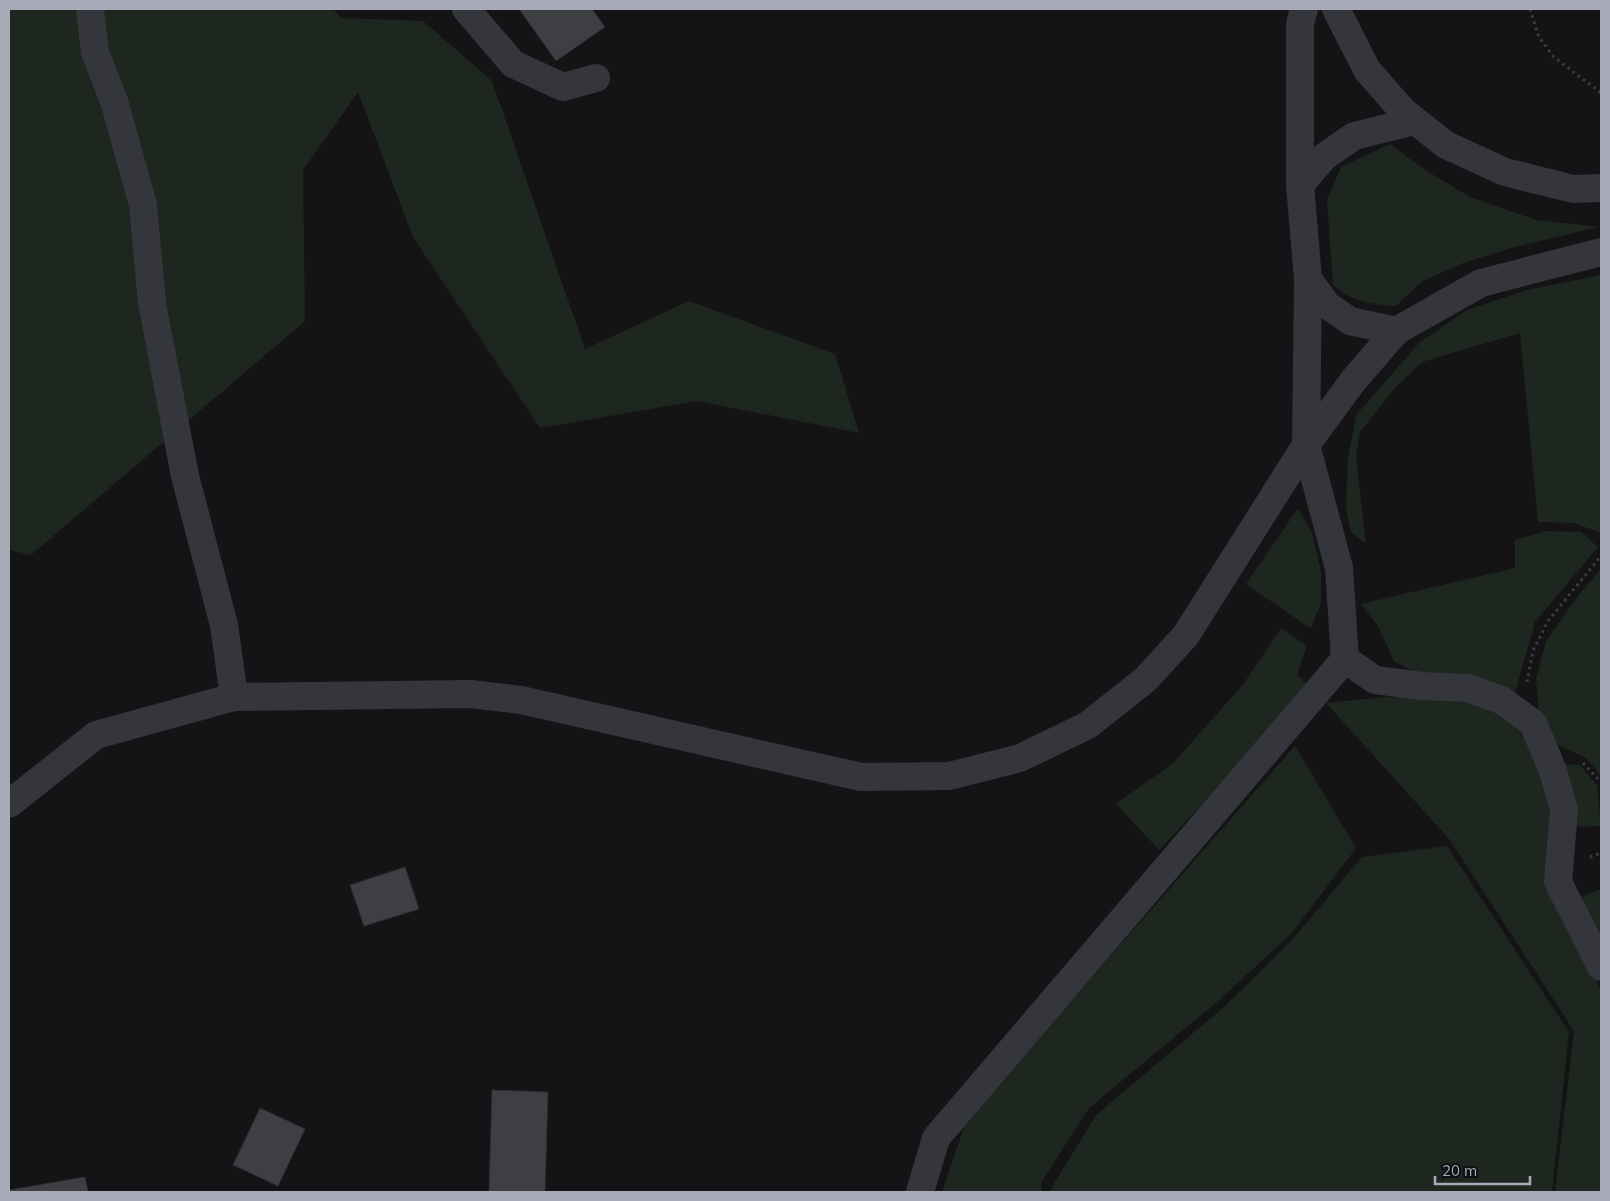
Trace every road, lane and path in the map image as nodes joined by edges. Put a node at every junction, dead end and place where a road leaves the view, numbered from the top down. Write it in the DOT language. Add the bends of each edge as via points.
graph roads {
  1 [pos="90,9"];
  2 [pos="466,9"];
  3 [pos="1304,9"];
  4 [pos="1336,9"];
  5 [pos="1530,9"];
  6 [pos="596,78"];
  7 [pos="1601,93"];
  8 [pos="1415,121"];
  9 [pos="1300,185"];
  10 [pos="1601,188"];
  11 [pos="1601,252"];
  12 [pos="1308,279"];
  13 [pos="1396,331"];
  14 [pos="1306,445"];
  15 [pos="1601,556"];
  16 [pos="1345,659"];
  17 [pos="234,697"];
  18 [pos="1533,724"];
  19 [pos="9,804"];
  20 [pos="1601,967"];
  21 [pos="920,1192"];
  1 -- 17 [label="street" via="95,52 115,104 143,204 152,303 185,476 224,625"];
  2 -- 6 [label="street" via="513,64 563,87"];
  3 -- 9 [label="street" via="1300,24"];
  4 -- 8 [label="street" via="1367,70"];
  5 -- 7 [label="path" via="1540,37 1554,57"];
  8 -- 9 [label="street" via="1354,136 1324,157"];
  8 -- 10 [label="street" via="1446,145 1505,172 1573,189"];
  9 -- 12 [label="street"];
  11 -- 13 [label="street" via="1481,283"];
  12 -- 13 [label="street" via="1327,305 1350,321"];
  12 -- 14 [label="street"];
  13 -- 14 [label="street" via="1353,381"];
  14 -- 16 [label="street" via="1339,568"];
  14 -- 17 [label="street" via="1186,635 1146,679 1088,724 1020,758 949,776 861,777 512,699 470,694"];
  15 -- 18 [label="path" via="1548,621 1533,651 1527,685"];
  16 -- 18 [label="street" via="1375,680 1468,688 1501,700"];
  16 -- 21 [label="street" via="936,1138"];
  17 -- 19 [label="street" via="96,735"];
  18 -- 20 [label="street" via="1553,771 1564,810 1558,882"];
}
